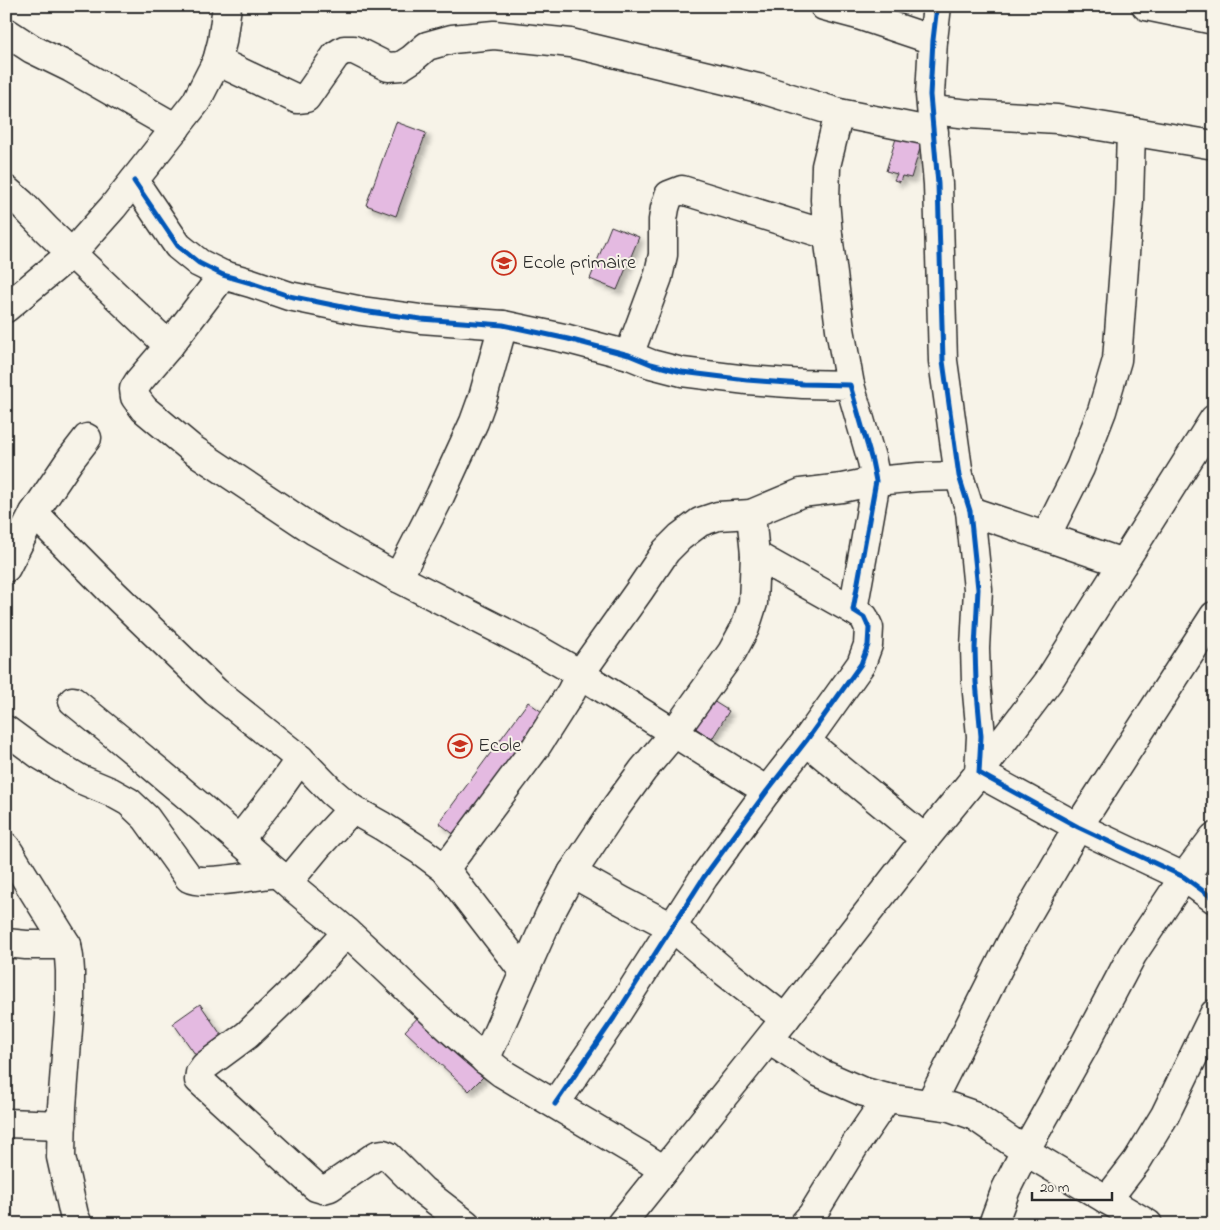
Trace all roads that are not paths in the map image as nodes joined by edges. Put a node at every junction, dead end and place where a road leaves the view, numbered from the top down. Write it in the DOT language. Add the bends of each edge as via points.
graph roads {
  1 [pos="227,6"];
  2 [pos="824,6"];
  3 [pos="937,6"];
  4 [pos="1146,6"];
  5 [pos="1214,20"];
  6 [pos="6,32"];
  7 [pos="933,40"];
  8 [pos="217,62"];
  9 [pos="839,113"];
  10 [pos="933,121"];
  11 [pos="176,128"];
  12 [pos="1131,131"];
  13 [pos="1214,145"];
  14 [pos="134,181"];
  15 [pos="6,190"];
  16 [pos="828,235"];
  17 [pos="72,253"];
  18 [pos="223,275"];
  19 [pos="6,308"];
  20 [pos="503,325"];
  21 [pos="169,346"];
  22 [pos="629,355"];
  23 [pos="850,385"];
  24 [pos="1214,419"];
  25 [pos="87,438"];
  26 [pos="959,476"];
  27 [pos="876,481"];
  28 [pos="970,511"];
  29 [pos="34,514"];
  30 [pos="751,514"];
  31 [pos="1046,536"];
  32 [pos="755,555"];
  33 [pos="1123,562"];
  34 [pos="6,568"];
  35 [pos="398,578"];
  36 [pos="853,610"];
  37 [pos="1214,616"];
  38 [pos="580,674"];
  39 [pos="73,701"];
  40 [pos="6,730"];
  41 [pos="674,733"];
  42 [pos="806,741"];
  43 [pos="300,759"];
  44 [pos="979,773"];
  45 [pos="768,791"];
  46 [pos="352,809"];
  47 [pos="1078,827"];
  48 [pos="1214,836"];
  49 [pos="925,839"];
  50 [pos="239,840"];
  51 [pos="6,847"];
  52 [pos="445,869"];
  53 [pos="572,873"];
  54 [pos="1184,877"];
  55 [pos="282,878"];
  56 [pos="1214,900"];
  57 [pos="672,927"];
  58 [pos="347,932"];
  59 [pos="6,943"];
  60 [pos="67,945"];
  61 [pos="524,972"];
  62 [pos="1214,1014"];
  63 [pos="777,1029"];
  64 [pos="485,1060"];
  65 [pos="887,1098"];
  66 [pos="555,1104"];
  67 [pos="930,1104"];
  68 [pos="6,1123"];
  69 [pos="62,1125"];
  70 [pos="1025,1151"];
  71 [pos="664,1170"];
  72 [pos="1107,1200"];
  73 [pos="813,1221"];
  74 [pos="460,1222"];
  75 [pos="78,1224"];
  76 [pos="621,1224"];
  77 [pos="993,1224"];
  78 [pos="1148,1224"];
  1 -- 8 [label="street"];
  2 -- 7 [label="street"];
  3 -- 7 [label="street"];
  4 -- 5 [label="street"];
  6 -- 11 [label="street"];
  7 -- 10 [label="street" via="930,95"];
  8 -- 9 [label="street" via="297,99 306,98 336,55 344,50 354,50 388,67 401,66 426,46 452,39 494,35 571,42 758,88"];
  8 -- 11 [label="street" via="196,102"];
  9 -- 10 [label="street"];
  9 -- 16 [label="street" via="826,166"];
  10 -- 12 [label="street" via="969,114 1057,119"];
  10 -- 26 [label="street" via="943,361"];
  11 -- 14 [label="street"];
  12 -- 13 [label="street"];
  12 -- 31 [label="street" via="1117,360 1080,468"];
  14 -- 17 [label="street"];
  14 -- 18 [label="street" via="178,246 199,263"];
  15 -- 17 [label="street"];
  16 -- 22 [label="street" via="682,190 669,195 663,220 664,255"];
  16 -- 23 [label="street"];
  17 -- 19 [label="street"];
  17 -- 21 [label="street"];
  18 -- 20 [label="street" via="289,296 362,311"];
  18 -- 21 [label="street"];
  20 -- 22 [label="street"];
  20 -- 35 [label="street" via="474,422"];
  21 -- 35 [label="street" via="134,389 135,397 144,409 192,449 244,484 315,531"];
  22 -- 23 [label="street" via="682,372 747,380"];
  23 -- 27 [label="street"];
  24 -- 33 [label="street"];
  25 -- 29 [label="street"];
  26 -- 27 [label="street"];
  26 -- 28 [label="street"];
  27 -- 30 [label="street" via="801,493"];
  27 -- 36 [label="street"];
  28 -- 31 [label="street"];
  28 -- 44 [label="street" via="978,590 975,648 981,736"];
  29 -- 34 [label="street"];
  29 -- 43 [label="street" via="216,692"];
  30 -- 32 [label="street"];
  30 -- 38 [label="street" via="718,516 700,522 666,550"];
  31 -- 33 [label="street"];
  32 -- 36 [label="street"];
  32 -- 41 [label="street" via="753,603 745,628 732,652"];
  33 -- 44 [label="street" via="1048,682"];
  35 -- 38 [label="street"];
  36 -- 42 [label="street" via="864,617 869,628 868,645 861,664"];
  37 -- 47 [label="street"];
  38 -- 41 [label="street"];
  38 -- 52 [label="street" via="536,747"];
  39 -- 50 [label="street"];
  40 -- 55 [label="street" via="80,779 129,802 146,818 194,881"];
  41 -- 45 [label="street"];
  41 -- 53 [label="street" via="621,800"];
  42 -- 45 [label="street"];
  42 -- 49 [label="street"];
  43 -- 46 [label="street"];
  43 -- 50 [label="street"];
  44 -- 47 [label="street"];
  44 -- 49 [label="street"];
  45 -- 57 [label="street" via="704,877"];
  46 -- 52 [label="street"];
  46 -- 55 [label="street"];
  47 -- 54 [label="street"];
  47 -- 67 [label="street" via="1012,941"];
  48 -- 54 [label="street"];
  49 -- 63 [label="street"];
  50 -- 55 [label="street"];
  51 -- 60 [label="street"];
  52 -- 61 [label="street"];
  53 -- 57 [label="street"];
  53 -- 61 [label="street"];
  54 -- 56 [label="street"];
  54 -- 70 [label="street" via="1132,954"];
  55 -- 58 [label="street"];
  57 -- 63 [label="street" via="724,972"];
  57 -- 66 [label="street"];
  58 -- 64 [label="street"];
  58 -- 74 [label="street" via="247,1035 205,1066 198,1080 316,1187 323,1190 330,1187 383,1154"];
  59 -- 60 [label="street"];
  60 -- 69 [label="street" via="70,1003"];
  61 -- 64 [label="street"];
  62 -- 72 [label="street" via="1165,1116 1137,1161"];
  63 -- 65 [label="street" via="820,1073 861,1091"];
  63 -- 71 [label="street"];
  64 -- 66 [label="street"];
  65 -- 67 [label="street"];
  65 -- 73 [label="street" via="855,1145"];
  66 -- 71 [label="street"];
  67 -- 70 [label="street" via="973,1115"];
  68 -- 69 [label="street"];
  69 -- 75 [label="street" via="61,1157"];
  70 -- 72 [label="street"];
  70 -- 77 [label="street"];
  71 -- 76 [label="street"];
  72 -- 78 [label="street"];
}
